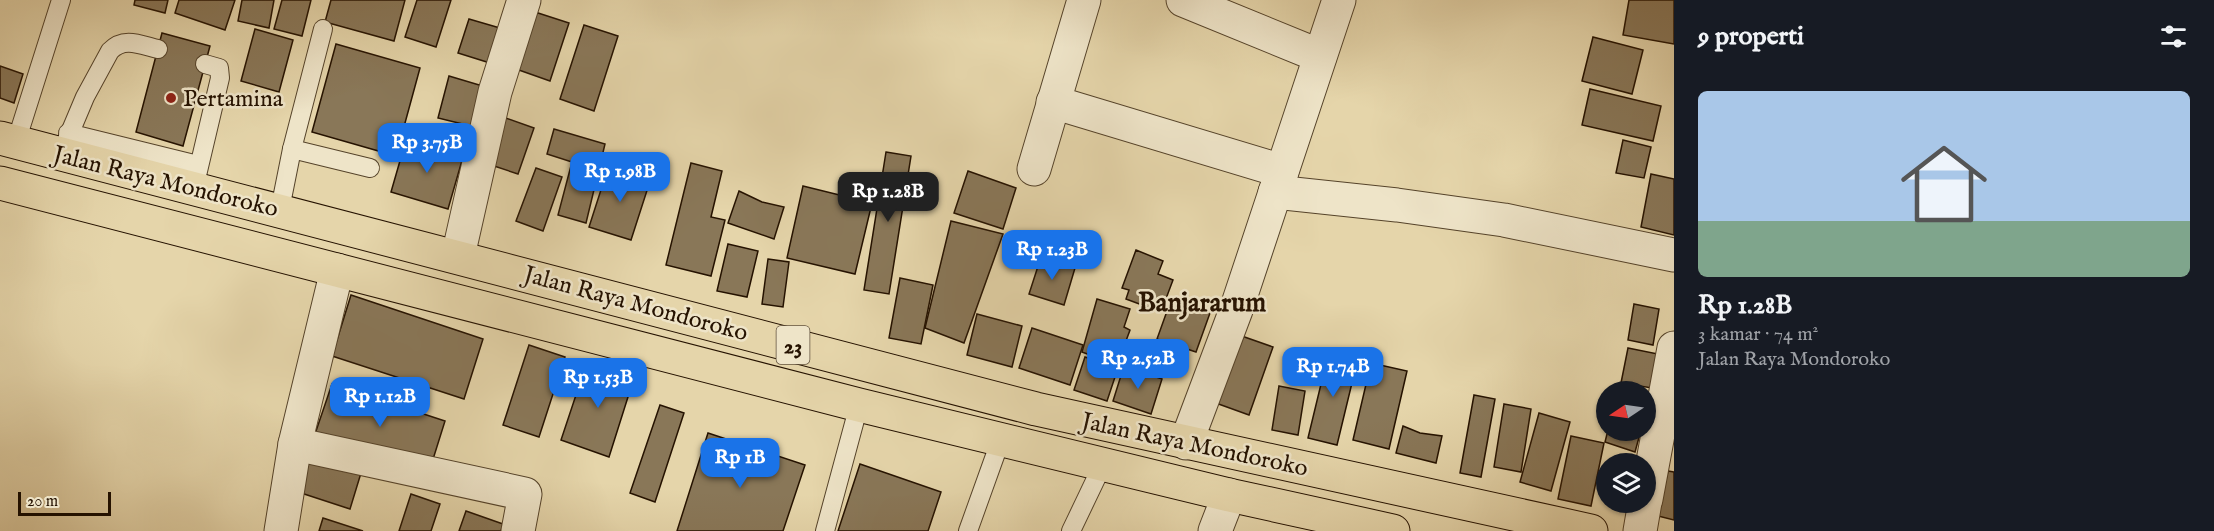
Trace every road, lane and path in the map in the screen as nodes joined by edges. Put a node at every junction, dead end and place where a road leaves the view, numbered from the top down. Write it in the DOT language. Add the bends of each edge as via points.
graph roads {
  1 [pos="61,0"];
  2 [pos="524,0"];
  3 [pos="1084,0"];
  4 [pos="1183,0"];
  5 [pos="1339,0"];
  6 [pos="323,29"];
  7 [pos="158,49"];
  8 [pos="1320,56"];
  9 [pos="205,64"];
  10 [pos="1053,102"];
  11 [pos="8,140"];
  12 [pos="64,144"];
  13 [pos="291,149"];
  14 [pos="370,168"];
  15 [pos="1034,169"];
  16 [pos="196,176"];
  17 [pos="1279,182"];
  18 [pos="0,183"];
  19 [pos="48,195"];
  20 [pos="267,206"];
  21 [pos="242,247"];
  22 [pos="1674,255"];
  23 [pos="458,256"];
  24 [pos="337,270"];
  25 [pos="1674,348"];
  26 [pos="859,405"];
  27 [pos="1000,439"];
  28 [pos="1186,443"];
  29 [pos="295,444"];
  30 [pos="1654,453"];
  31 [pos="1103,464"];
  32 [pos="1230,495"];
  33 [pos="1643,513"];
  34 [pos="281,531"];
  35 [pos="518,531"];
  36 [pos="825,531"];
  37 [pos="968,531"];
  38 [pos="1071,531"];
  39 [pos="1215,531"];
  40 [pos="1393,531"];
  41 [pos="1591,531"];
  42 [pos="1640,531"];
  1 -- 11 [label="lane"];
  2 -- 23 [label="street" via="495,92"];
  3 -- 10 [label="street"];
  4 -- 8 [label="street"];
  5 -- 8 [label="street"];
  6 -- 13 [label="lane"];
  7 -- 12 [label="lane" via="131,42 116,44 100,68"];
  8 -- 17 [label="street"];
  9 -- 16 [label="lane" via="217,67 220,78"];
  10 -- 15 [label="street"];
  10 -- 17 [label="street"];
  11 -- 12 [label="highway, Jalan Raya Mondoroko / 23"];
  12 -- 16 [label="highway, Jalan Raya Mondoroko / 23"];
  12 -- 19 [label="highway"];
  13 -- 14 [label="lane"];
  13 -- 20 [label="lane"];
  16 -- 20 [label="highway, Jalan Raya Mondoroko / 23"];
  17 -- 22 [label="street" via="1397,205 1504,219"];
  17 -- 28 [label="street"];
  18 -- 19 [label="highway, Jalan Raya Mondoroko / 23"];
  19 -- 21 [label="highway, Jalan Raya Mondoroko / 23"];
  20 -- 21 [label="highway"];
  20 -- 23 [label="highway, Jalan Raya Mondoroko / 23"];
  21 -- 24 [label="highway, Jalan Raya Mondoroko / 23"];
  23 -- 28 [label="highway, Jalan Raya Mondoroko / 23" via="1036,409"];
  24 -- 26 [label="highway, Jalan Raya Mondoroko / 23"];
  24 -- 29 [label="street"];
  25 -- 30 [label="street"];
  26 -- 27 [label="highway, Jalan Raya Mondoroko / 23"];
  26 -- 36 [label="lane"];
  27 -- 31 [label="highway, Jalan Raya Mondoroko / 23"];
  27 -- 37 [label="lane"];
  28 -- 41 [label="highway, Jalan Raya Mondoroko / 23"];
  29 -- 34 [label="street"];
  29 -- 35 [label="street" via="525,494"];
  31 -- 32 [label="highway, Jalan Raya Mondoroko / 23"];
  31 -- 38 [label="lane"];
  32 -- 39 [label="street"];
  32 -- 40 [label="highway, Jalan Raya Mondoroko / 23"];
  33 -- 42 [label="street"];
}
